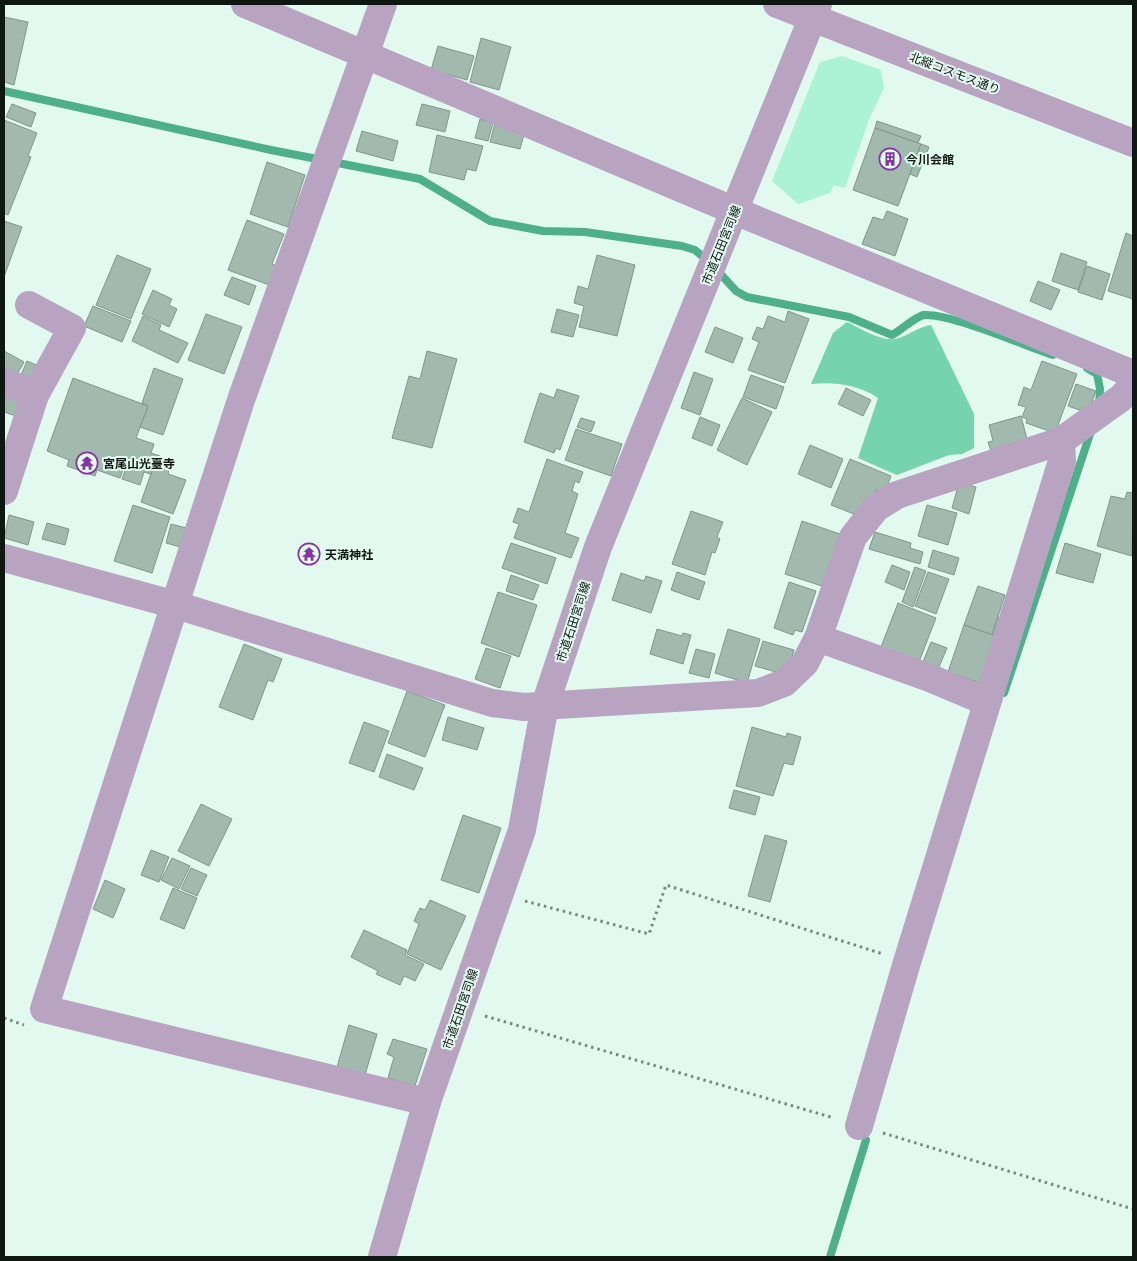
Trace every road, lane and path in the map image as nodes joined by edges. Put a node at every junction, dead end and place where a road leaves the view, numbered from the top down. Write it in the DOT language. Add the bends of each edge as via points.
graph roads {
  1 [pos="245,4"];
  2 [pos="383,4"];
  3 [pos="777,4"];
  4 [pos="816,11"];
  5 [pos="366,54"];
  6 [pos="1133,143"];
  7 [pos="735,211"];
  8 [pos="29,305"];
  9 [pos="1133,374"];
  10 [pos="4,380"];
  11 [pos="1133,385"];
  12 [pos="35,395"];
  13 [pos="1061,441"];
  14 [pos="4,491"];
  15 [pos="4,558"];
  16 [pos="176,605"];
  17 [pos="818,638"];
  18 [pos="987,702"];
  19 [pos="545,706"];
  20 [pos="500,894"];
  21 [pos="907,962"];
  22 [pos="460,1009"];
  23 [pos="427,1102"];
  24 [pos="859,1126"];
  25 [pos="1133,1210"];
  26 [pos="382,1257"];
  1 -- 5 [label="street"];
  2 -- 5 [label="street"];
  3 -- 4 [label="street, 北縦コスモス通り"];
  4 -- 6 [label="street, 北縦コスモス通り"];
  4 -- 7 [label="street, 市道石田宮司線"];
  5 -- 7 [label="street"];
  5 -- 16 [label="street" via="241,400"];
  7 -- 9 [label="street"];
  7 -- 19 [label="street, 市道石田宮司線" via="598,547"];
  8 -- 12 [label="street" via="72,328"];
  10 -- 12 [label="street"];
  11 -- 13 [label="street" via="1121,398"];
  12 -- 14 [label="street"];
  13 -- 17 [label="street" via="897,495 876,508 853,537"];
  13 -- 18 [label="street" via="1062,461"];
  15 -- 16 [label="street"];
  16 -- 19 [label="street" via="492,702"];
  16 -- 23 [label="street" via="44,1009"];
  17 -- 18 [label="street"];
  17 -- 19 [label="street" via="796,674 778,686 758,692"];
  18 -- 21 [label="street"];
  19 -- 20 [label="street, 市道石田宮司線" via="522,830"];
  20 -- 21 [label="path" via="649,934 666,885"];
  20 -- 22 [label="street, 市道石田宮司線"];
  21 -- 24 [label="street"];
  22 -- 23 [label="street, 市道石田宮司線"];
  22 -- 24 [label="path"];
  23 -- 26 [label="street, 市道石田宮司線"];
  24 -- 25 [label="path"];
}
